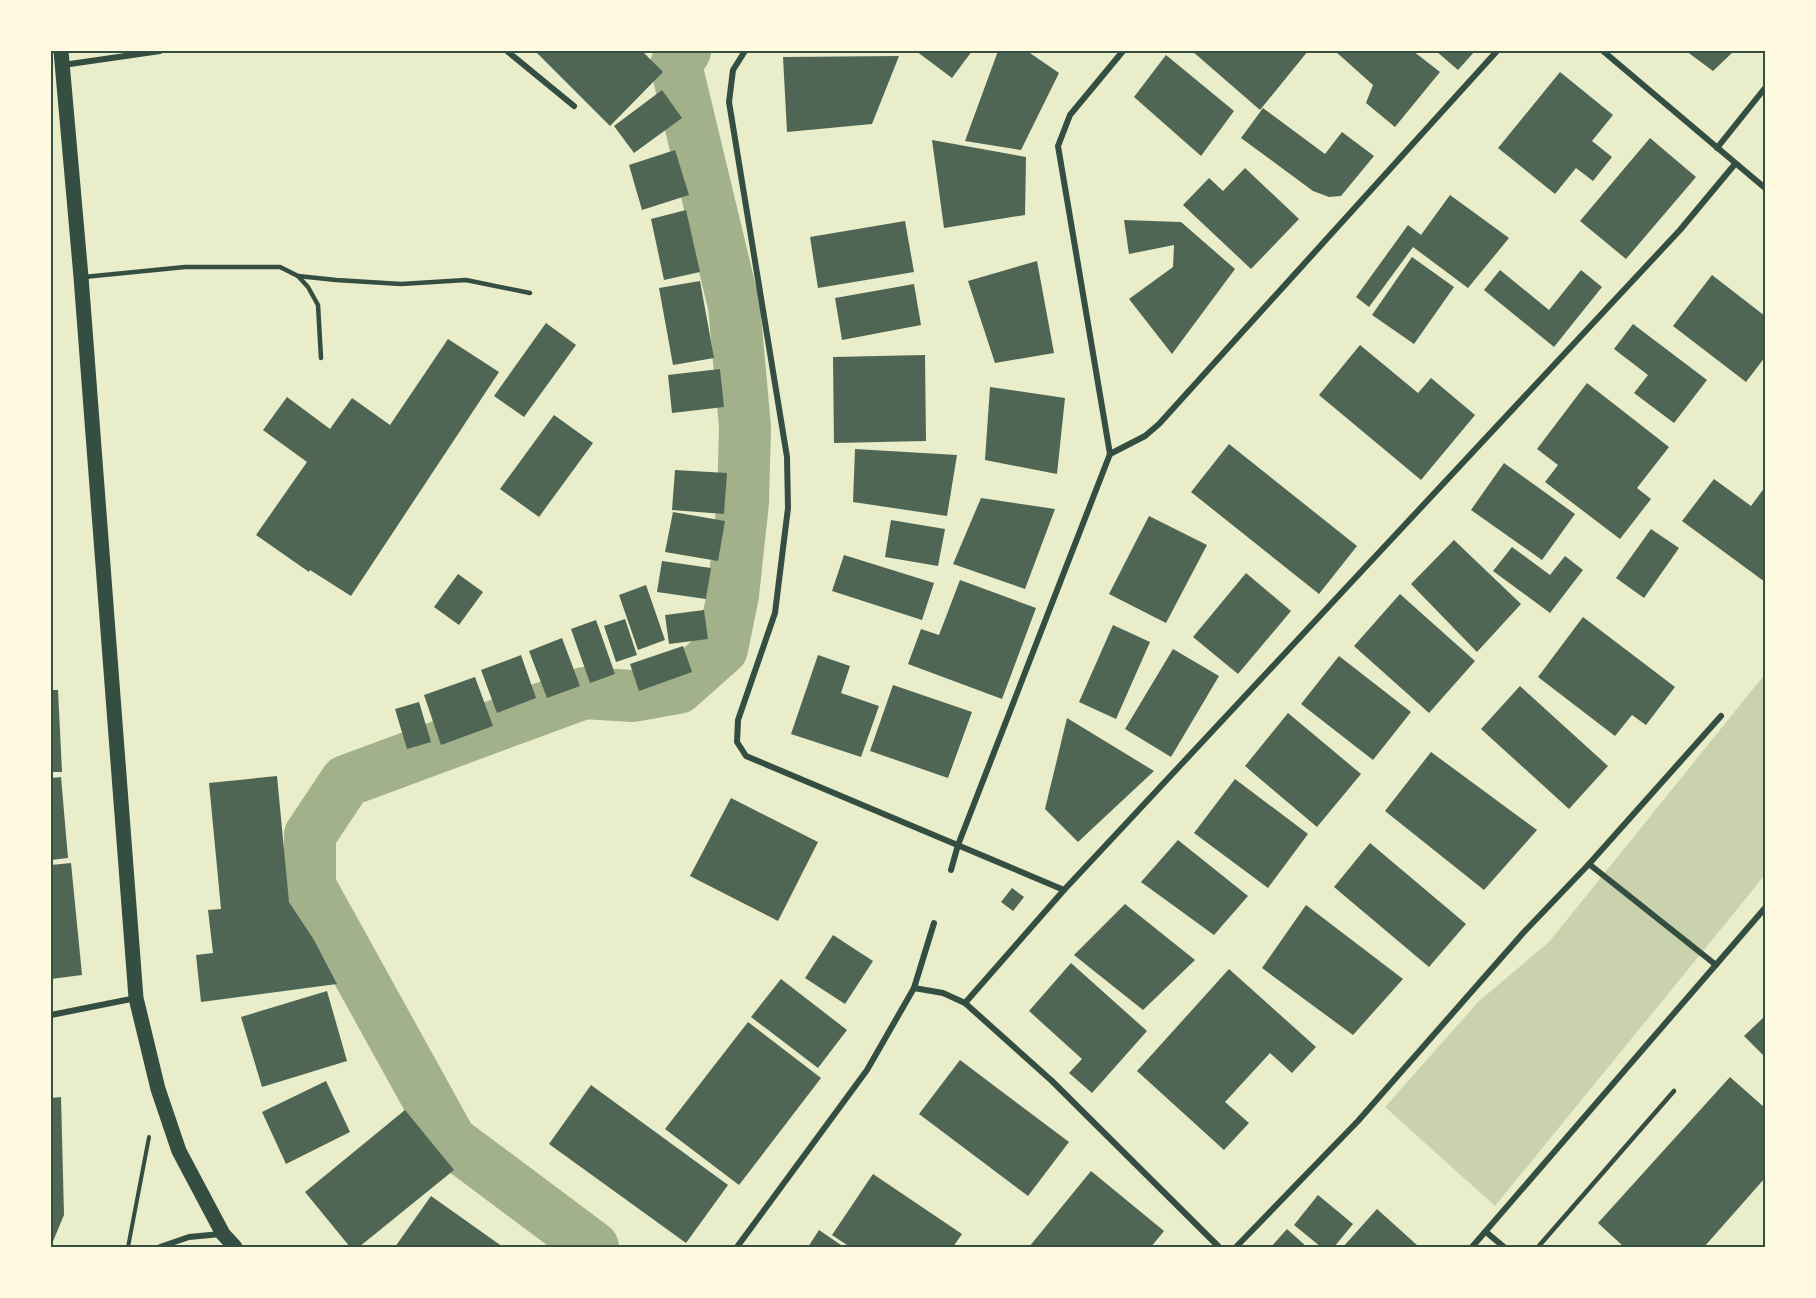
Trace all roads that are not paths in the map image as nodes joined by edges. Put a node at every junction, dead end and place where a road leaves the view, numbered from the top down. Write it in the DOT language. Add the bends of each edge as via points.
graph roads {
  1 [pos="160,51"];
  2 [pos="507,51"];
  3 [pos="745,51"];
  4 [pos="1123,51"];
  5 [pos="1497,51"];
  6 [pos="1603,51"];
  7 [pos="61,58"];
  8 [pos="1765,87"];
  9 [pos="574,106"];
  10 [pos="1717,148"];
  11 [pos="1735,164"];
  12 [pos="1765,188"];
  13 [pos="298,276"];
  14 [pos="81,277"];
  15 [pos="530,293"];
  16 [pos="321,358"];
  17 [pos="1110,454"];
  18 [pos="1721,716"];
  19 [pos="958,845"];
  20 [pos="1589,864"];
  21 [pos="951,870"];
  22 [pos="1064,891"];
  23 [pos="1765,908"];
  24 [pos="934,923"];
  25 [pos="1716,965"];
  26 [pos="914,988"];
  27 [pos="136,998"];
  28 [pos="965,1003"];
  29 [pos="51,1015"];
  30 [pos="1674,1090"];
  31 [pos="1486,1232"];
  32 [pos="222,1234"];
  33 [pos="160,1247"];
  34 [pos="235,1247"];
  35 [pos="737,1247"];
  36 [pos="1219,1247"];
  37 [pos="1236,1247"];
  38 [pos="1472,1247"];
  39 [pos="1504,1247"];
  40 [pos="1538,1247"];
  1 -- 7 [label="street"];
  2 -- 9 [label="street"];
  3 -- 19 [label="street" via="733,70 729,102 787,457 788,508 775,613 738,720 737,742 746,756"];
  4 -- 17 [label="street" via="1070,115 1058,146"];
  5 -- 17 [label="street" via="1159,424"];
  6 -- 10 [label="street"];
  7 -- 14 [label="main road"];
  8 -- 10 [label="street"];
  10 -- 11 [label="street"];
  11 -- 12 [label="street"];
  11 -- 22 [label="street" via="1680,230"];
  13 -- 14 [label="lane" via="280,267 185,267"];
  13 -- 15 [label="lane" via="401,284 466,280"];
  13 -- 16 [label="lane" via="318,305"];
  14 -- 27 [label="main road"];
  17 -- 19 [label="street"];
  18 -- 20 [label="street"];
  19 -- 21 [label="street"];
  19 -- 22 [label="street"];
  20 -- 25 [label="street"];
  20 -- 37 [label="street" via="1358,1121"];
  22 -- 28 [label="street"];
  23 -- 25 [label="street"];
  24 -- 26 [label="street"];
  25 -- 31 [label="street"];
  26 -- 28 [label="street" via="943,993"];
  26 -- 35 [label="street" via="867,1070"];
  27 -- 29 [label="street"];
  27 -- 32 [label="main road" via="158,1089 179,1151"];
  28 -- 36 [label="street" via="1052,1081"];
  30 -- 40 [label="lane"];
  31 -- 38 [label="street"];
  31 -- 39 [label="street"];
  32 -- 33 [label="street" via="189,1237"];
  32 -- 34 [label="main road"];
}
